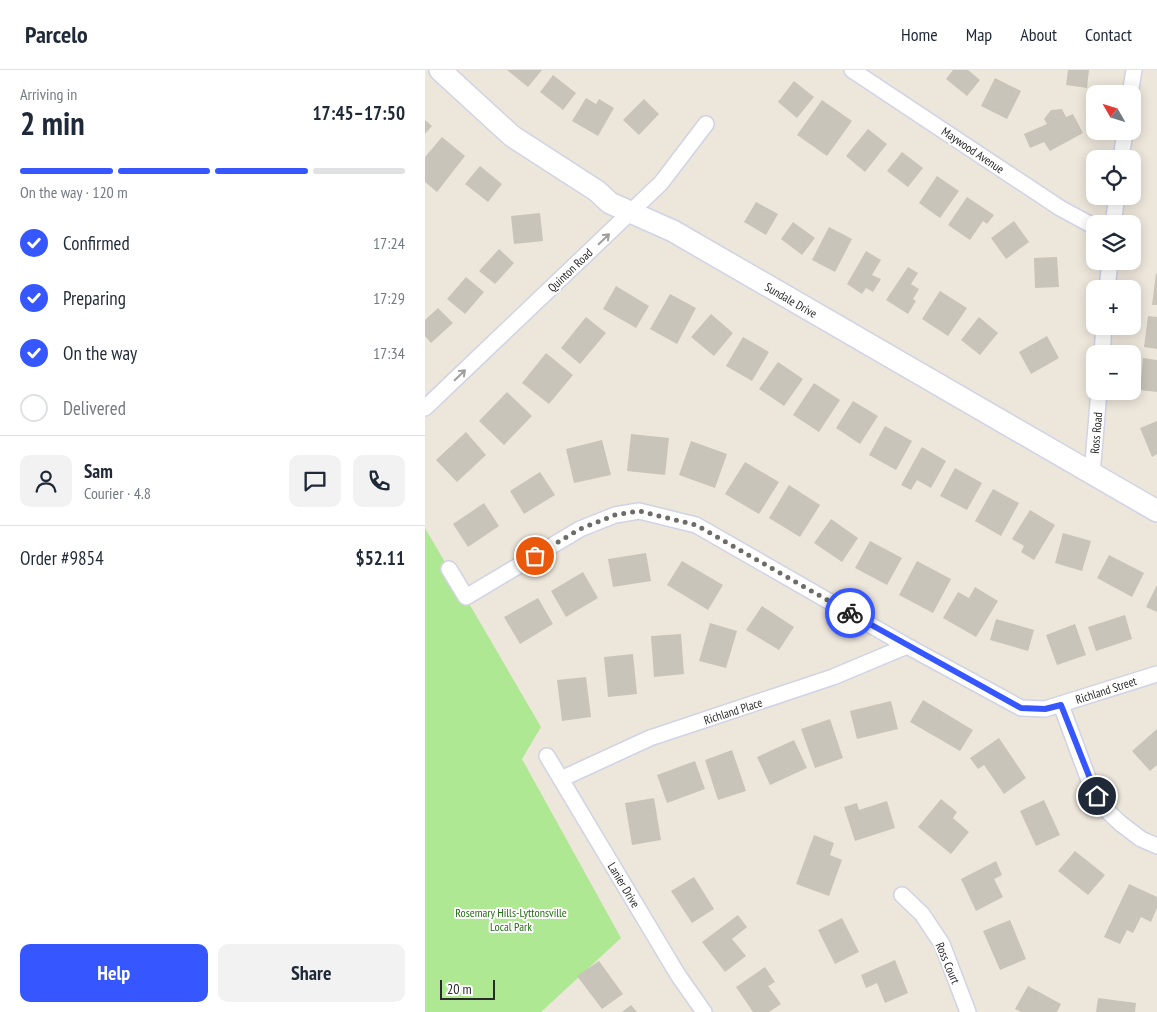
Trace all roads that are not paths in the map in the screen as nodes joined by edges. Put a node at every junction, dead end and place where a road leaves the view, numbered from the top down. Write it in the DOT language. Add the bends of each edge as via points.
graph roads {
  1 [pos="441,70"];
  2 [pos="852,70"];
  3 [pos="1134,70"];
  4 [pos="1131,85"];
  5 [pos="706,124"];
  6 [pos="631,213"];
  7 [pos="1086,222"];
  8 [pos="1098,400"];
  9 [pos="425,408"];
  10 [pos="1092,474"];
  11 [pos="1157,511"];
  12 [pos="449,569"];
  13 [pos="907,646"];
  14 [pos="1157,674"];
  15 [pos="1061,705"];
  16 [pos="547,756"];
  17 [pos="561,779"];
  18 [pos="1157,846"];
  19 [pos="901,895"];
  20 [pos="704,1012"];
  21 [pos="968,1012"];
  1 -- 6 [label="street, Sundale Drive" via="512,136 597,191 610,203"];
  2 -- 7 [label="street, Maywood Avenue"];
  3 -- 4 [label="street"];
  5 -- 6 [label="street, Quinton Road" via="661,183"];
  9 -- 6 [label="street, Quinton Road, one-way"];
  6 -- 10 [label="street, Sundale Drive" via="673,231"];
  8 -- 10 [label="street, Ross Road"];
  10 -- 11 [label="street, Sundale Drive"];
  12 -- 13 [label="street, Richland Street" via="466,597 580,529 615,515 639,511 696,525"];
  13 -- 15 [label="street, Richland Street" via="1021,708 1045,709"];
  13 -- 17 [label="street, Richland Place" via="833,678 649,738"];
  14 -- 15 [label="street, Richland Street"];
  15 -- 18 [label="street" via="1091,786 1102,806 1120,824"];
  16 -- 17 [label="street, Lanier Drive"];
  17 -- 20 [label="street, Lanier Drive" via="678,975"];
  19 -- 21 [label="street, Ross Court" via="922,914 942,944"];
}
